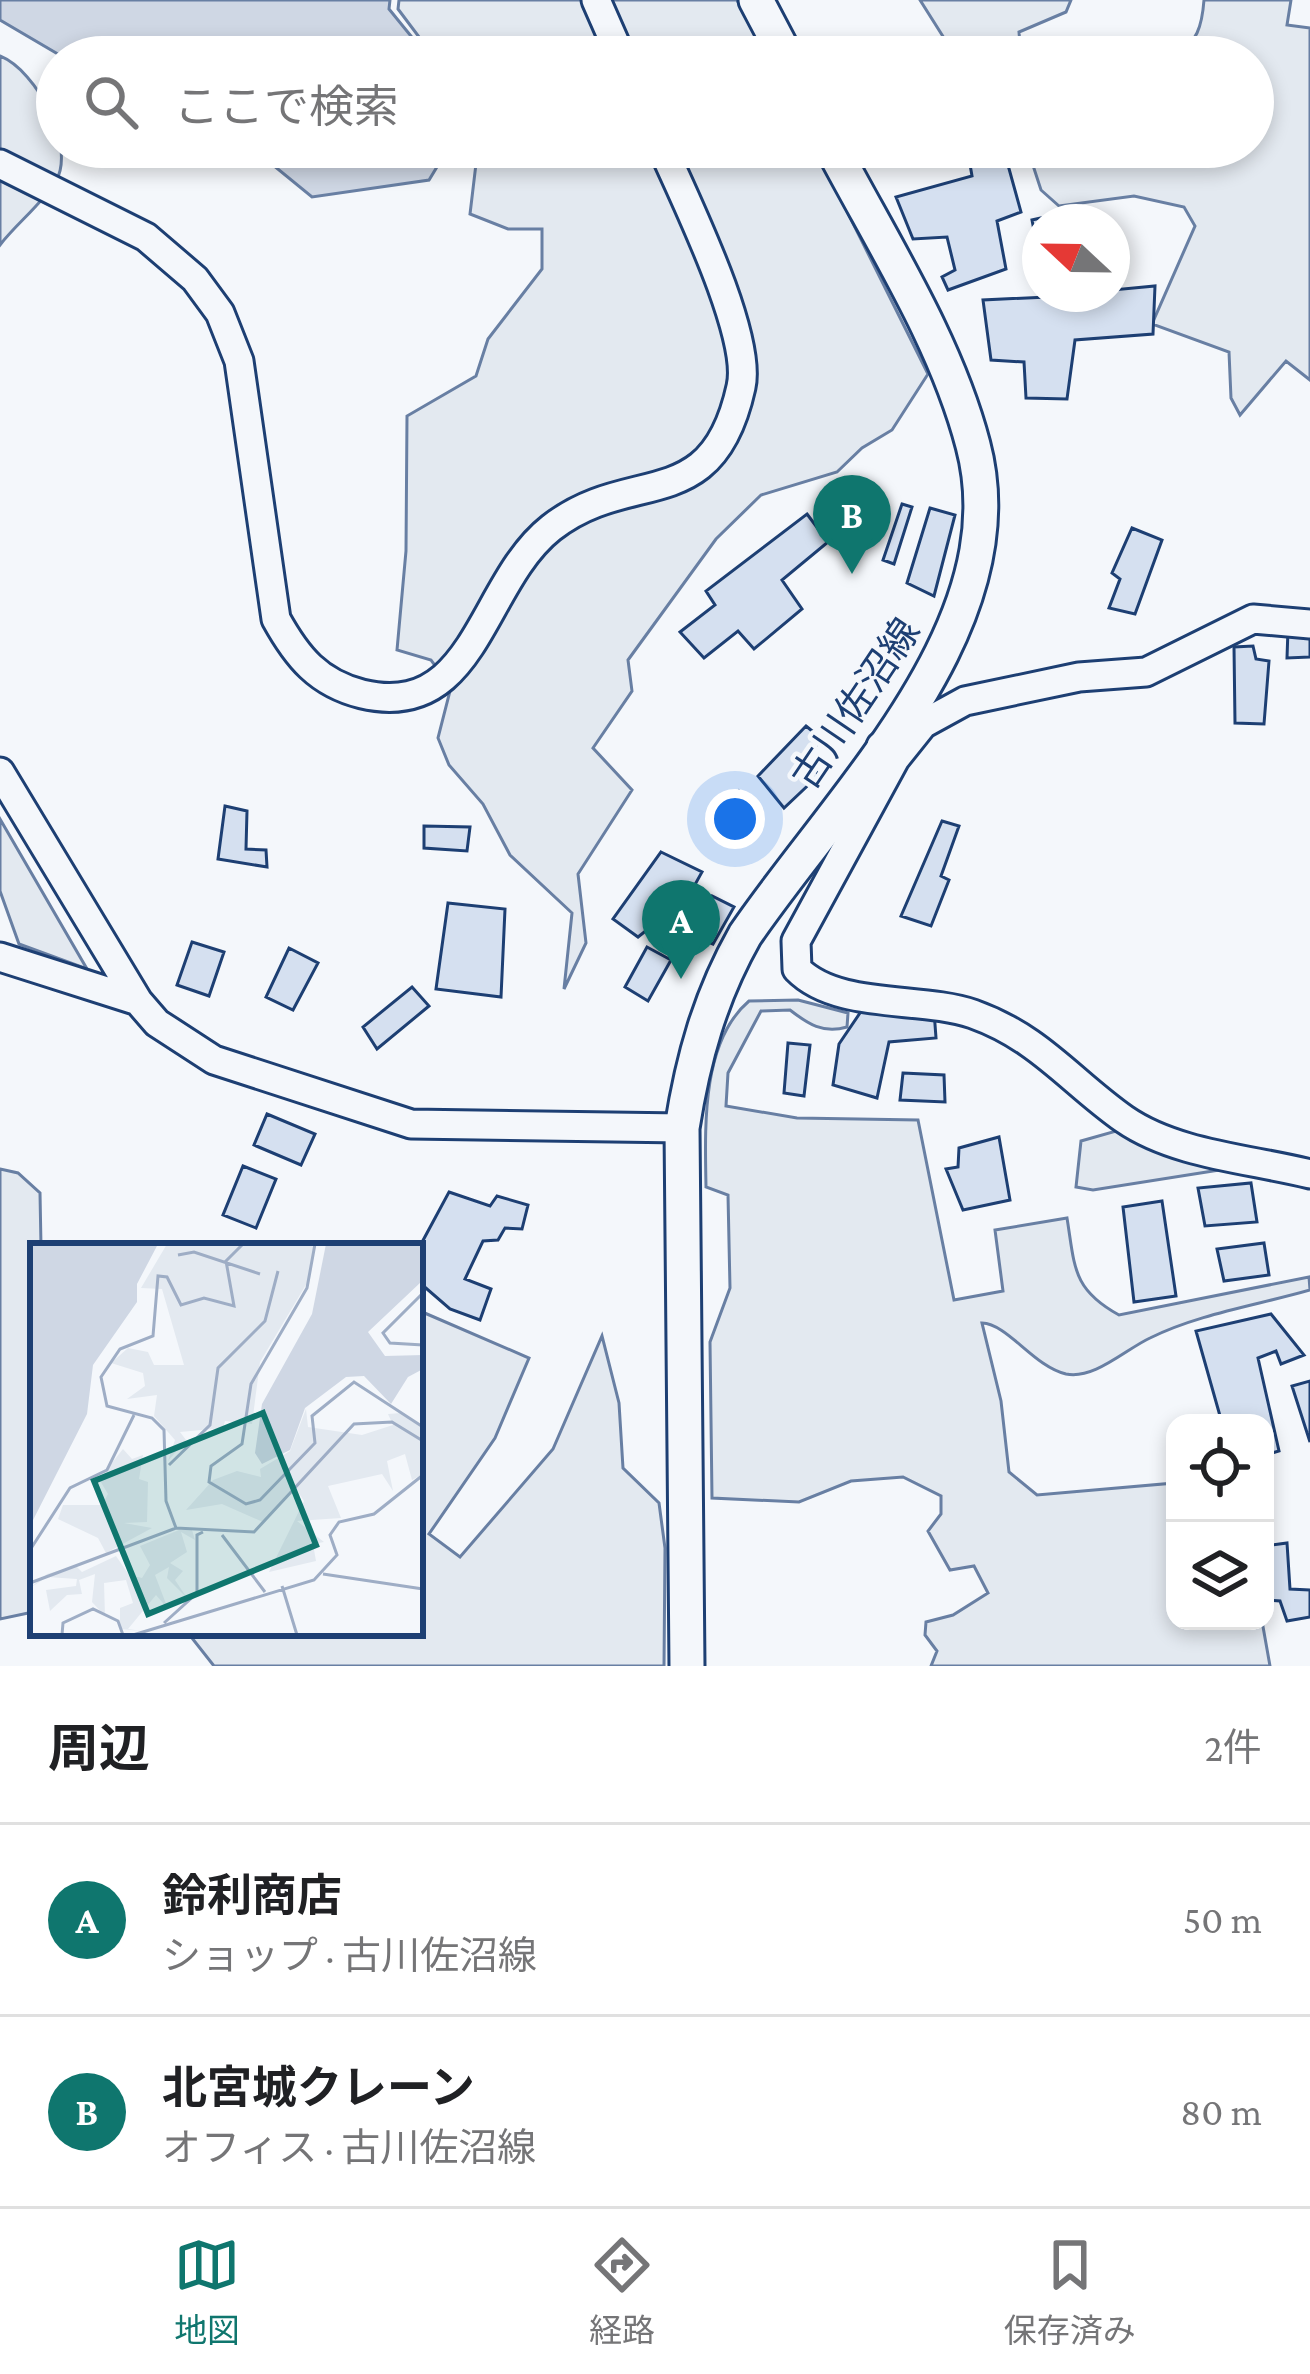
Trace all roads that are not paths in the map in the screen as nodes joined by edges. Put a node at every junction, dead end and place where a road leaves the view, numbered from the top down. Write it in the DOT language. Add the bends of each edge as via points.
graph roads {
  1 [pos="596,0"];
  2 [pos="756,0"];
  3 [pos="612,36"];
  4 [pos="775,36"];
  5 [pos="0,164"];
  6 [pos="670,168"];
  7 [pos="843,168"];
  8 [pos="1310,624"];
  9 [pos="888,753"];
  10 [pos="0,772"];
  11 [pos="0,957"];
  12 [pos="138,1001"];
  13 [pos="682,1128"];
  14 [pos="1310,1174"];
  15 [pos="687,1666"];
  1 -- 3 [label="street"];
  2 -- 4 [label="main road"];
  5 -- 6 [label="street" via="146,237 220,313 239,361 276,620 296,656 322,677 374,696 440,682 470,651 506,576 548,531 570,514 686,477 714,454 731,425 743,380 733,326"];
  7 -- 9 [label="main road, 古川佐沼線" via="947,374 980,486 978,555 961,618"];
  8 -- 9 [label="street" via="1253,619 1146,672 965,701"];
  9 -- 13 [label="main road, 古川佐沼線" via="770,898 723,972 697,1046"];
  9 -- 14 [label="street" via="796,940 797,968 807,979 973,1014 1055,1057 1154,1135"];
  10 -- 12 [label="street"];
  11 -- 12 [label="street"];
  12 -- 13 [label="street" via="214,1060 411,1124"];
  13 -- 15 [label="main road, 古川佐沼線"];
}
